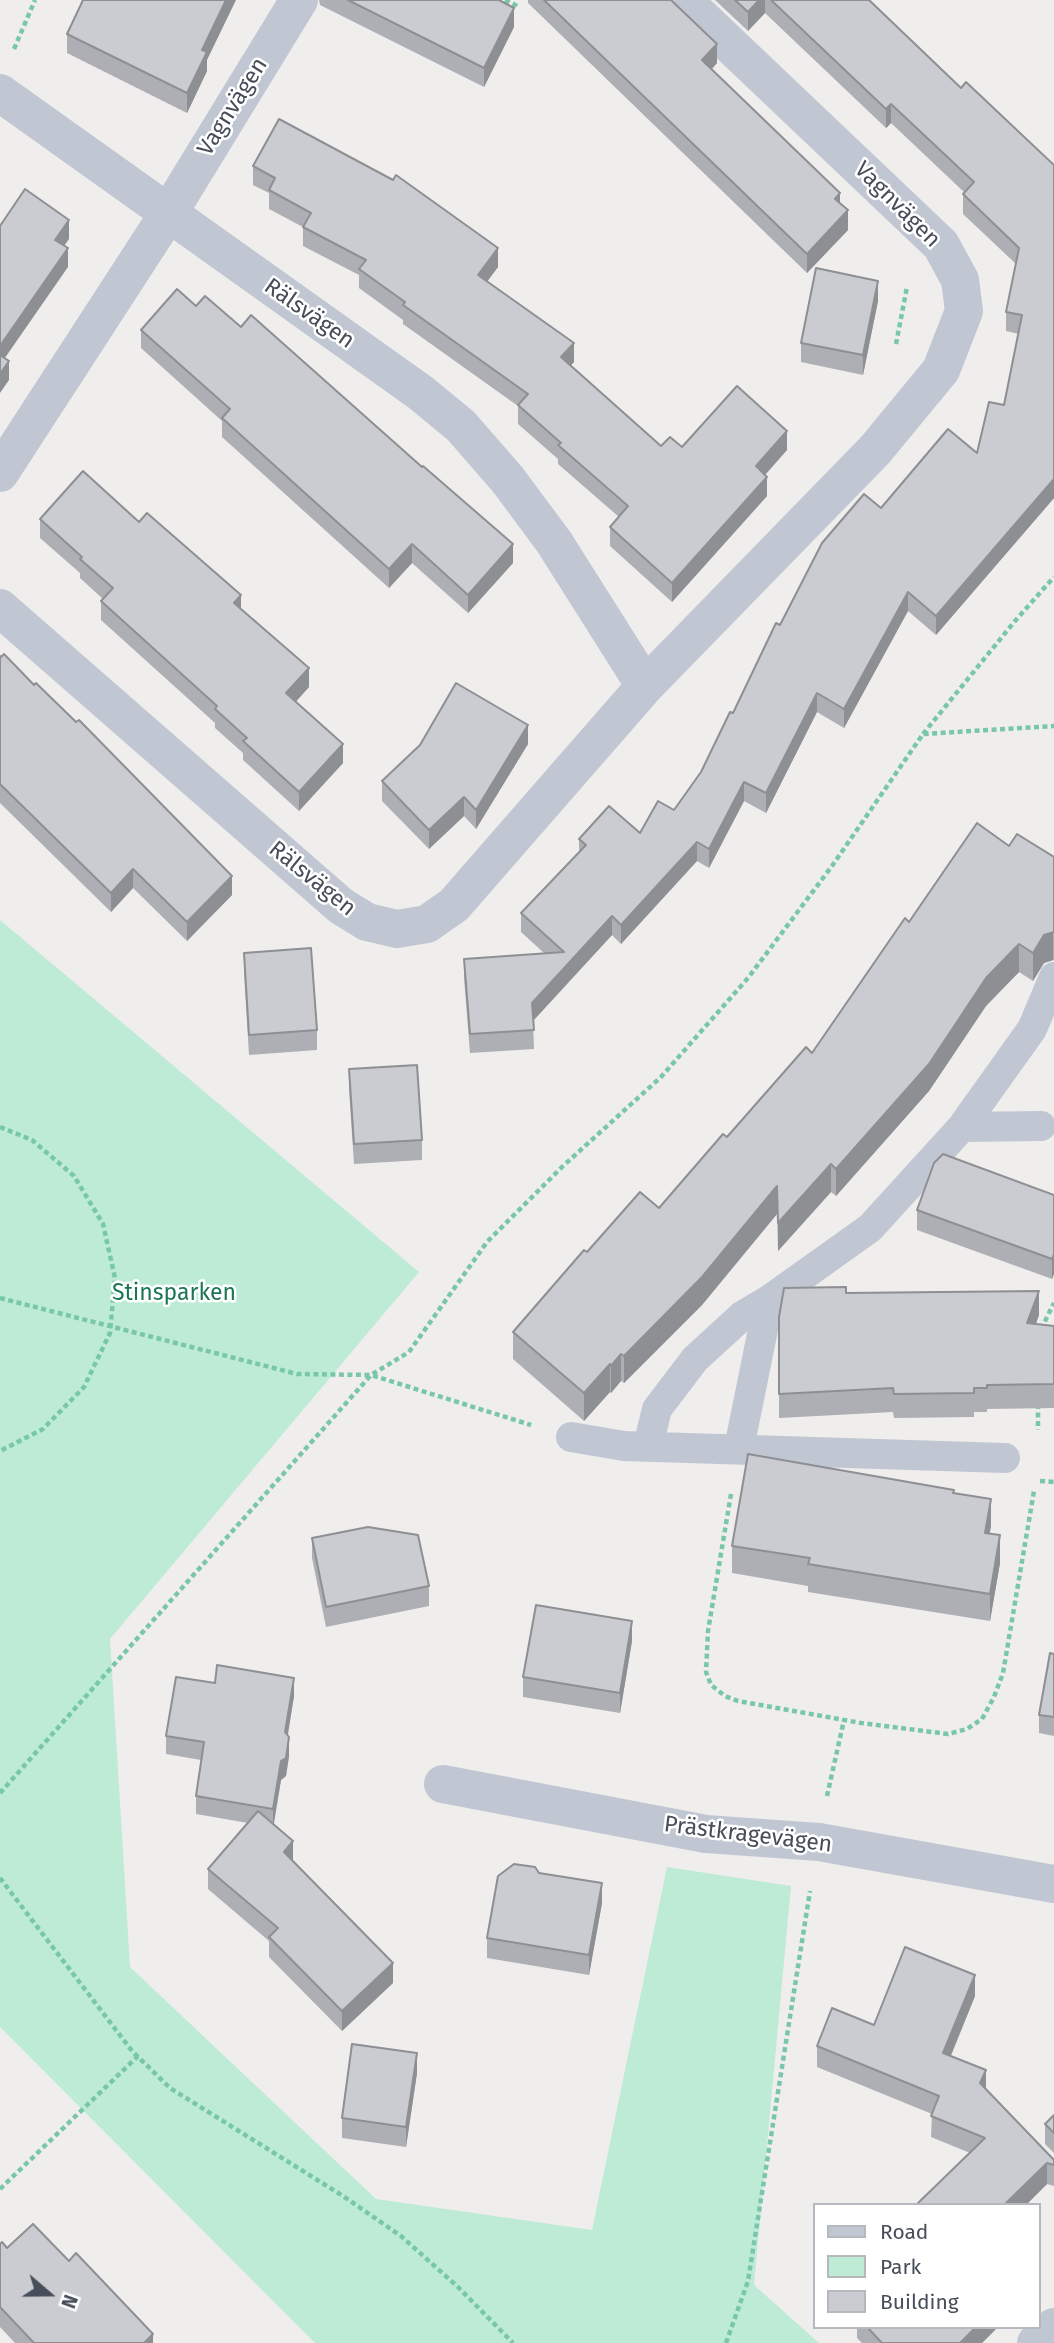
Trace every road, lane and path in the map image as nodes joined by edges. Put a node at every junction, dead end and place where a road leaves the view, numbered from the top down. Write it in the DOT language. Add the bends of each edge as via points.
graph roads {
  1 [pos="35,0"];
  2 [pos="299,0"];
  3 [pos="505,0"];
  4 [pos="518,0"];
  5 [pos="683,0"];
  6 [pos="5,75"];
  7 [pos="168,214"];
  8 [pos="919,225"];
  9 [pos="893,357"];
  10 [pos="875,450"];
  11 [pos="0,473"];
  12 [pos="1054,577"];
  13 [pos="0,608"];
  14 [pos="645,686"];
  15 [pos="1054,726"];
  16 [pos="923,734"];
  17 [pos="1054,977"];
  18 [pos="1041,1126"];
  19 [pos="0,1127"];
  20 [pos="962,1127"];
  21 [pos="0,1298"];
  22 [pos="769,1300"];
  23 [pos="1054,1303"];
  24 [pos="110,1326"];
  25 [pos="1037,1338"];
  26 [pos="371,1375"];
  27 [pos="1038,1398"];
  28 [pos="1038,1436"];
  29 [pos="571,1437"];
  30 [pos="648,1446"];
  31 [pos="739,1448"];
  32 [pos="0,1451"];
  33 [pos="1005,1458"];
  34 [pos="1037,1470"];
  35 [pos="844,1720"];
  36 [pos="443,1784"];
  37 [pos="0,1793"];
  38 [pos="819,1842"];
  39 [pos="0,1878"];
  40 [pos="1054,1884"];
  41 [pos="138,2056"];
  42 [pos="0,2189"];
  43 [pos="1054,2326"];
  44 [pos="513,2343"];
  45 [pos="726,2343"];
  46 [pos="1036,2343"];
  1 -- 6 [label="path"];
  2 -- 7 [label="street, Vagnvägen"];
  3 -- 4 [label="path" via="515,5"];
  5 -- 8 [label="street, Vagnvägen"];
  6 -- 7 [label="street, Rälsvägen"];
  7 -- 11 [label="street"];
  7 -- 14 [label="street, Rälsvägen" via="461,426 554,542"];
  8 -- 9 [label="path"];
  8 -- 10 [label="street, Vagnvägen" via="941,244 960,279 964,311 941,370"];
  10 -- 14 [label="street, Rälsvägen"];
  12 -- 16 [label="path"];
  13 -- 14 [label="street, Rälsvägen" via="341,906 367,922 397,929 427,924 454,905"];
  15 -- 16 [label="path"];
  16 -- 26 [label="path" via="748,978 661,1077 487,1242 409,1352"];
  17 -- 20 [label="lane" via="1032,1029"];
  18 -- 20 [label="lane"];
  19 -- 24 [label="path" via="32,1140 74,1176 103,1224 115,1278"];
  20 -- 22 [label="lane" via="870,1228"];
  21 -- 24 [label="path"];
  22 -- 30 [label="lane" via="742,1316 695,1359 657,1409"];
  22 -- 31 [label="lane"];
  23 -- 25 [label="path"];
  24 -- 26 [label="path" via="298,1374"];
  24 -- 32 [label="path" via="84,1387 43,1429"];
  26 -- 29 [label="path"];
  26 -- 37 [label="path"];
  27 -- 28 [label="path"];
  29 -- 30 [label="lane"];
  30 -- 31 [label="lane"];
  31 -- 33 [label="lane"];
  31 -- 35 [label="path" via="708,1631 706,1672 711,1685 738,1701"];
  34 -- 35 [label="path" via="1003,1673 982,1719 948,1734"];
  35 -- 38 [label="path"];
  36 -- 38 [label="street, Prästkragevägen" via="706,1834"];
  38 -- 40 [label="street, Prästkragevägen"];
  38 -- 45 [label="path" via="748,2281"];
  39 -- 41 [label="path"];
  41 -- 42 [label="path"];
  41 -- 44 [label="path" via="170,2088 401,2236"];
  43 -- 46 [label="street"];
}
